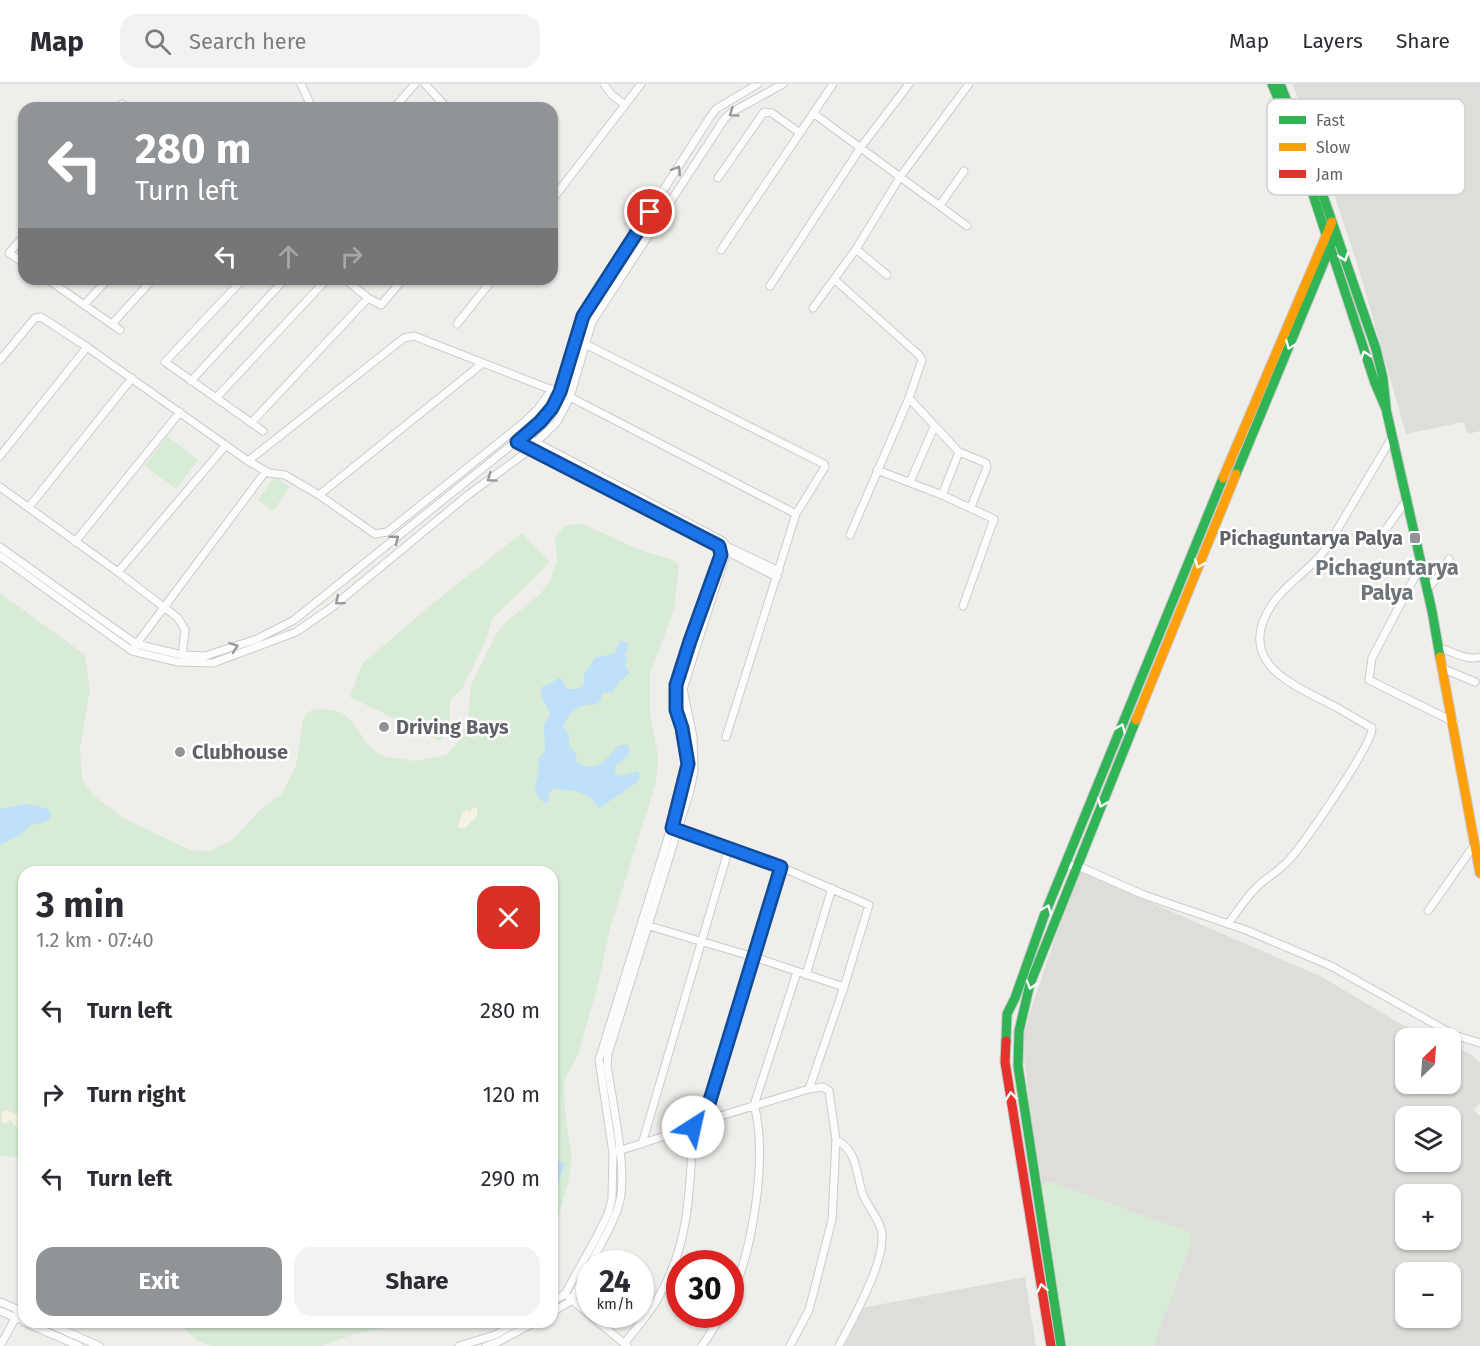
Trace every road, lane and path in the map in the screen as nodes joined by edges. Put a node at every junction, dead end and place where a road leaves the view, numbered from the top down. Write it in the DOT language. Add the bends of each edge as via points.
graph roads {
  1 [pos="301,84"];
  2 [pos="415,84"];
  3 [pos="425,84"];
  4 [pos="604,84"];
  5 [pos="641,84"];
  6 [pos="758,84"];
  7 [pos="783,84"];
  8 [pos="833,84"];
  9 [pos="909,84"];
  10 [pos="969,84"];
  11 [pos="1272,84"];
  12 [pos="1280,84"];
  13 [pos="1278,99"];
  14 [pos="1287,99"];
  15 [pos="309,102"];
  16 [pos="399,102"];
  17 [pos="442,102"];
  18 [pos="625,105"];
  19 [pos="813,113"];
  20 [pos="800,133"];
  21 [pos="861,147"];
  22 [pos="964,171"];
  23 [pos="900,177"];
  24 [pos="718,178"];
  25 [pos="558,192"];
  26 [pos="1313,195"];
  27 [pos="1323,195"];
  28 [pos="940,205"];
  29 [pos="1332,222"];
  30 [pos="967,226"];
  31 [pos="1336,233"];
  32 [pos="1326,236"];
  33 [pos="18,243"];
  34 [pos="1330,246"];
  35 [pos="856,249"];
  36 [pos="721,250"];
  37 [pos="18,259"];
  38 [pos="886,274"];
  39 [pos="834,279"];
  40 [pos="56,285"];
  41 [pos="102,285"];
  42 [pos="148,285"];
  43 [pos="237,285"];
  44 [pos="279,285"];
  45 [pos="321,285"];
  46 [pos="352,285"];
  47 [pos="398,285"];
  48 [pos="488,285"];
  49 [pos="770,286"];
  50 [pos="368,298"];
  51 [pos="84,305"];
  52 [pos="813,308"];
  53 [pos="112,324"];
  54 [pos="457,324"];
  55 [pos="120,330"];
  56 [pos="585,344"];
  57 [pos="87,347"];
  58 [pos="0,360"];
  59 [pos="483,363"];
  60 [pos="132,378"];
  61 [pos="191,381"];
  62 [pos="552,389"];
  63 [pos="560,392"];
  64 [pos="570,397"];
  65 [pos="216,398"];
  66 [pos="909,398"];
  67 [pos="1386,409"];
  68 [pos="180,412"];
  69 [pos="251,423"];
  70 [pos="934,428"];
  71 [pos="263,431"];
  72 [pos="524,436"];
  73 [pos="1393,436"];
  74 [pos="517,442"];
  75 [pos="537,443"];
  76 [pos="226,445"];
  77 [pos="529,449"];
  78 [pos="959,452"];
  79 [pos="0,456"];
  80 [pos="248,461"];
  81 [pos="877,470"];
  82 [pos="266,471"];
  83 [pos="910,482"];
  84 [pos="0,487"];
  85 [pos="319,495"];
  86 [pos="942,495"];
  87 [pos="1406,501"];
  88 [pos="29,507"];
  89 [pos="971,507"];
  90 [pos="796,514"];
  91 [pos="850,535"];
  92 [pos="1379,539"];
  93 [pos="75,542"];
  94 [pos="0,547"];
  95 [pos="724,548"];
  96 [pos="0,556"];
  97 [pos="1449,559"];
  98 [pos="368,561"];
  99 [pos="1421,565"];
  100 [pos="376,571"];
  101 [pos="118,572"];
  102 [pos="778,574"];
  103 [pos="1427,589"];
  104 [pos="164,606"];
  105 [pos="963,606"];
  106 [pos="134,647"];
  107 [pos="1439,648"];
  108 [pos="182,654"];
  109 [pos="1480,657"];
  110 [pos="1444,669"];
  111 [pos="1475,682"];
  112 [pos="1454,722"];
  113 [pos="726,737"];
  114 [pos="675,829"];
  115 [pos="1476,833"];
  116 [pos="1475,844"];
  117 [pos="729,848"];
  118 [pos="1064,866"];
  119 [pos="1078,866"];
  120 [pos="781,867"];
  121 [pos="1480,873"];
  122 [pos="832,888"];
  123 [pos="1428,911"];
  124 [pos="1228,924"];
  125 [pos="645,925"];
  126 [pos="701,943"];
  127 [pos="754,957"];
  128 [pos="797,972"];
  129 [pos="806,975"];
  130 [pos="844,987"];
  131 [pos="1480,1043"];
  132 [pos="809,1089"];
  133 [pos="753,1105"];
  134 [pos="704,1120"];
  135 [pos="693,1127"];
  136 [pos="836,1140"];
  137 [pos="642,1144"];
  138 [pos="616,1152"];
  139 [pos="597,1250"];
  140 [pos="744,1258"];
  141 [pos="576,1286"];
  142 [pos="568,1298"];
  143 [pos="558,1300"];
  144 [pos="0,1302"];
  145 [pos="558,1306"];
  146 [pos="18,1309"];
  147 [pos="0,1311"];
  148 [pos="18,1316"];
  149 [pos="16,1318"];
  150 [pos="38,1328"];
  151 [pos="58,1328"];
  152 [pos="508,1328"];
  153 [pos="524,1328"];
  154 [pos="715,1328"];
  155 [pos="1053,1328"];
  156 [pos="626,1345"];
  157 [pos="0,1346"];
  158 [pos="79,1346"];
  159 [pos="99,1346"];
  160 [pos="459,1346"];
  161 [pos="486,1346"];
  162 [pos="702,1346"];
  163 [pos="790,1346"];
  164 [pos="839,1346"];
  165 [pos="1051,1346"];
  166 [pos="1061,1346"];
  1 -- 15 [label="street"];
  2 -- 16 [label="street"];
  3 -- 17 [label="street"];
  4 -- 18 [label="street"];
  5 -- 18 [label="street"];
  63 -- 6 [label="street, one-way" via="583,316 710,117"];
  7 -- 56 [label="street, one-way" via="724,118 592,322"];
  8 -- 19 [label="street"];
  9 -- 21 [label="street"];
  10 -- 23 [label="street"];
  11 -- 13 [label="street"];
  12 -- 14 [label="street"];
  18 -- 25 [label="street"];
  19 -- 20 [label="street"];
  19 -- 21 [label="street"];
  20 -- 24 [label="street" via="772,113 764,112"];
  20 -- 36 [label="street"];
  21 -- 23 [label="street"];
  21 -- 49 [label="street"];
  22 -- 28 [label="street"];
  23 -- 28 [label="street"];
  23 -- 35 [label="street"];
  26 -- 32 [label="street"];
  27 -- 29 [label="street"];
  28 -- 30 [label="street"];
  29 -- 31 [label="street"];
  29 -- 32 [label="street"];
  31 -- 34 [label="street"];
  31 -- 67 [label="street, one-way" via="1386,383"];
  32 -- 34 [label="street"];
  118 -- 32 [label="street, one-way"];
  33 -- 37 [label="street" via="9,253"];
  67 -- 34 [label="street, one-way"];
  34 -- 119 [label="street, one-way"];
  35 -- 38 [label="street"];
  35 -- 39 [label="street"];
  39 -- 52 [label="street"];
  39 -- 66 [label="street" via="919,355 922,360"];
  40 -- 51 [label="street"];
  41 -- 51 [label="street"];
  42 -- 53 [label="street"];
  43 -- 61 [label="street" via="165,362"];
  44 -- 61 [label="street"];
  45 -- 65 [label="street"];
  46 -- 50 [label="street"];
  47 -- 50 [label="street" via="381,305"];
  48 -- 54 [label="street"];
  50 -- 69 [label="street"];
  51 -- 53 [label="street"];
  53 -- 55 [label="street"];
  56 -- 64 [label="street"];
  56 -- 90 [label="street" via="822,462 825,468"];
  57 -- 58 [label="street" via="40,316"];
  57 -- 60 [label="street"];
  57 -- 79 [label="street"];
  59 -- 62 [label="street"];
  59 -- 80 [label="street" via="414,336 404,338"];
  59 -- 85 [label="street"];
  60 -- 68 [label="street"];
  60 -- 88 [label="street"];
  61 -- 65 [label="street"];
  62 -- 63 [label="street"];
  62 -- 85 [label="street" via="522,424 387,532 375,534"];
  63 -- 64 [label="street"];
  63 -- 72 [label="street" via="552,408"];
  64 -- 75 [label="street" via="557,422"];
  64 -- 90 [label="street"];
  65 -- 69 [label="street"];
  66 -- 70 [label="street"];
  66 -- 81 [label="street"];
  67 -- 73 [label="street"];
  68 -- 76 [label="street"];
  68 -- 93 [label="street"];
  69 -- 71 [label="street"];
  70 -- 78 [label="street"];
  70 -- 83 [label="street"];
  72 -- 74 [label="street"];
  72 -- 75 [label="street"];
  73 -- 87 [label="street"];
  73 -- 124 [label="street" via="1325,550 1279,596 1260,635 1265,656 1280,677 1372,728 1372,733 1296,851 1283,867 1260,884"];
  74 -- 77 [label="street"];
  98 -- 74 [label="street, one-way"];
  75 -- 77 [label="street"];
  75 -- 95 [label="street"];
  76 -- 80 [label="street"];
  76 -- 101 [label="street"];
  77 -- 95 [label="street"];
  77 -- 100 [label="street, one-way"];
  78 -- 86 [label="street"];
  78 -- 89 [label="street" via="987,465"];
  80 -- 82 [label="street"];
  81 -- 83 [label="street"];
  81 -- 91 [label="street"];
  82 -- 85 [label="street" via="285,475"];
  82 -- 104 [label="street"];
  83 -- 86 [label="street"];
  84 -- 88 [label="street"];
  86 -- 89 [label="street"];
  87 -- 92 [label="street"];
  87 -- 99 [label="street"];
  88 -- 93 [label="street"];
  89 -- 105 [label="street" via="995,521"];
  90 -- 102 [label="street"];
  93 -- 101 [label="street"];
  94 -- 106 [label="street"];
  95 -- 102 [label="street"];
  95 -- 114 [label="street" via="676,685 676,710 688,764"];
  96 -- 106 [label="street"];
  97 -- 103 [label="street"];
  98 -- 100 [label="street"];
  108 -- 98 [label="street, one-way" via="211,655 257,639 294,620"];
  99 -- 103 [label="street"];
  99 -- 112 [label="street" via="1372,658 1368,678"];
  100 -- 106 [label="street, one-way" via="296,632 213,663 178,662"];
  101 -- 104 [label="street"];
  102 -- 113 [label="street"];
  103 -- 107 [label="street"];
  104 -- 106 [label="street"];
  104 -- 108 [label="street" via="185,630"];
  106 -- 108 [label="street"];
  107 -- 109 [label="street" via="1468,659"];
  107 -- 110 [label="street"];
  110 -- 111 [label="street"];
  110 -- 112 [label="street"];
  112 -- 115 [label="street"];
  114 -- 117 [label="street"];
  114 -- 125 [label="street"];
  115 -- 116 [label="street"];
  116 -- 121 [label="street"];
  116 -- 123 [label="street"];
  117 -- 120 [label="street"];
  117 -- 126 [label="street"];
  118 -- 119 [label="street"];
  155 -- 118 [label="street, one-way" via="1005,1062 1005,1035 1007,1014"];
  119 -- 124 [label="street" via="1144,895"];
  119 -- 155 [label="street, one-way" via="1030,984 1019,1031 1018,1066"];
  120 -- 122 [label="street"];
  120 -- 127 [label="street"];
  122 -- 129 [label="street"];
  122 -- 130 [label="street" via="869,904"];
  124 -- 131 [label="street" via="1331,966 1454,1035"];
  125 -- 126 [label="street"];
  125 -- 138 [label="street" via="599,1060"];
  126 -- 127 [label="street"];
  126 -- 137 [label="street"];
  127 -- 128 [label="street"];
  127 -- 134 [label="street"];
  128 -- 129 [label="street"];
  128 -- 133 [label="street"];
  129 -- 130 [label="street"];
  130 -- 132 [label="street"];
  132 -- 133 [label="street"];
  132 -- 136 [label="street" via="823,1087 829,1091"];
  133 -- 134 [label="street"];
  133 -- 140 [label="street" via="758,1120 759,1159 753,1220"];
  134 -- 135 [label="street"];
  135 -- 137 [label="street"];
  135 -- 156 [label="street" via="689,1209 677,1257 658,1298"];
  136 -- 163 [label="street" via="832,1220 809,1310"];
  136 -- 164 [label="street" via="848,1147 862,1193 882,1232 869,1285"];
  137 -- 138 [label="street"];
  138 -- 139 [label="street" via="620,1201"];
  138 -- 142 [label="street" via="608,1214"];
  141 -- 142 [label="street"];
  142 -- 143 [label="street"];
  142 -- 145 [label="street"];
  142 -- 156 [label="street"];
  144 -- 146 [label="street"];
  147 -- 149 [label="street"];
  148 -- 149 [label="street"];
  149 -- 157 [label="street"];
  150 -- 158 [label="street"];
  151 -- 159 [label="street"];
  152 -- 160 [label="street"];
  153 -- 161 [label="street"];
  154 -- 162 [label="street"];
  155 -- 165 [label="street"];
  155 -- 166 [label="street"];
}
